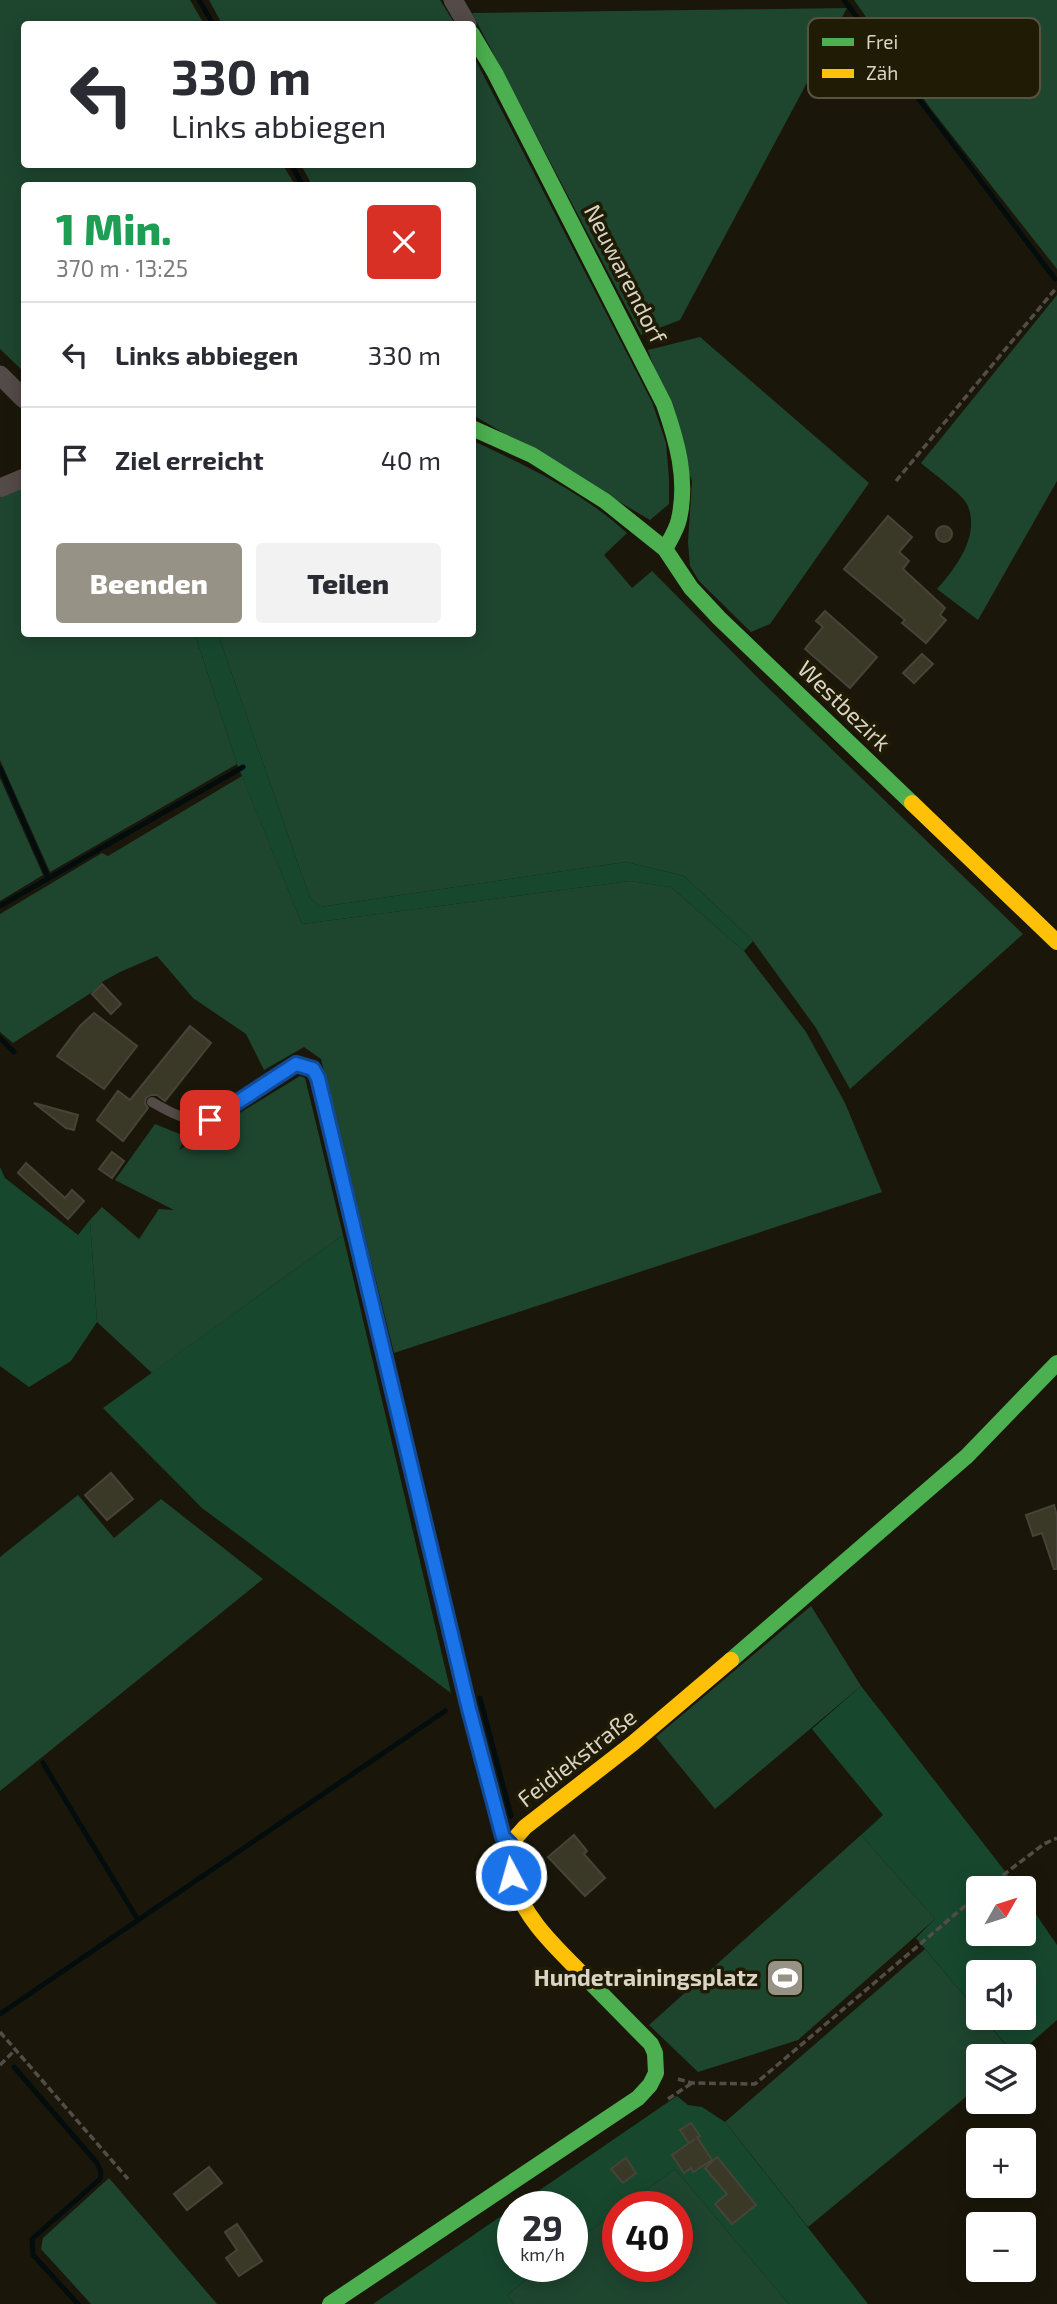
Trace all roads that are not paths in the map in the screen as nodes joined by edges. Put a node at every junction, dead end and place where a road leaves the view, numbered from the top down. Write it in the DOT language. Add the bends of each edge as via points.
graph roads {
  1 [pos="453,0"];
  2 [pos="465,21"];
  3 [pos="476,42"];
  4 [pos="0,375"];
  5 [pos="21,396"];
  6 [pos="476,430"];
  7 [pos="21,479"];
  8 [pos="0,488"];
  9 [pos="665,549"];
  10 [pos="1057,942"];
  11 [pos="152,1102"];
  12 [pos="1057,1363"];
  13 [pos="510,1844"];
  14 [pos="330,2304"];
  1 -- 2 [label="street"];
  3 -- 9 [label="street, Neuwarendorf" via="664,404 678,445 681,482 679,520"];
  4 -- 5 [label="street"];
  6 -- 9 [label="street, Westbezirk" via="533,455 605,501"];
  7 -- 8 [label="street"];
  9 -- 10 [label="street, Westbezirk" via="691,588 719,618"];
  11 -- 13 [label="lane" via="174,1115 210,1120 296,1064 313,1069 318,1078 469,1709 503,1837"];
  12 -- 13 [label="street, Feidiekstraße" via="1021,1406 953,1471 650,1731 525,1827"];
  13 -- 14 [label="street" via="511,1875 521,1902 544,1935 652,2044 658,2073 638,2098"];
}
